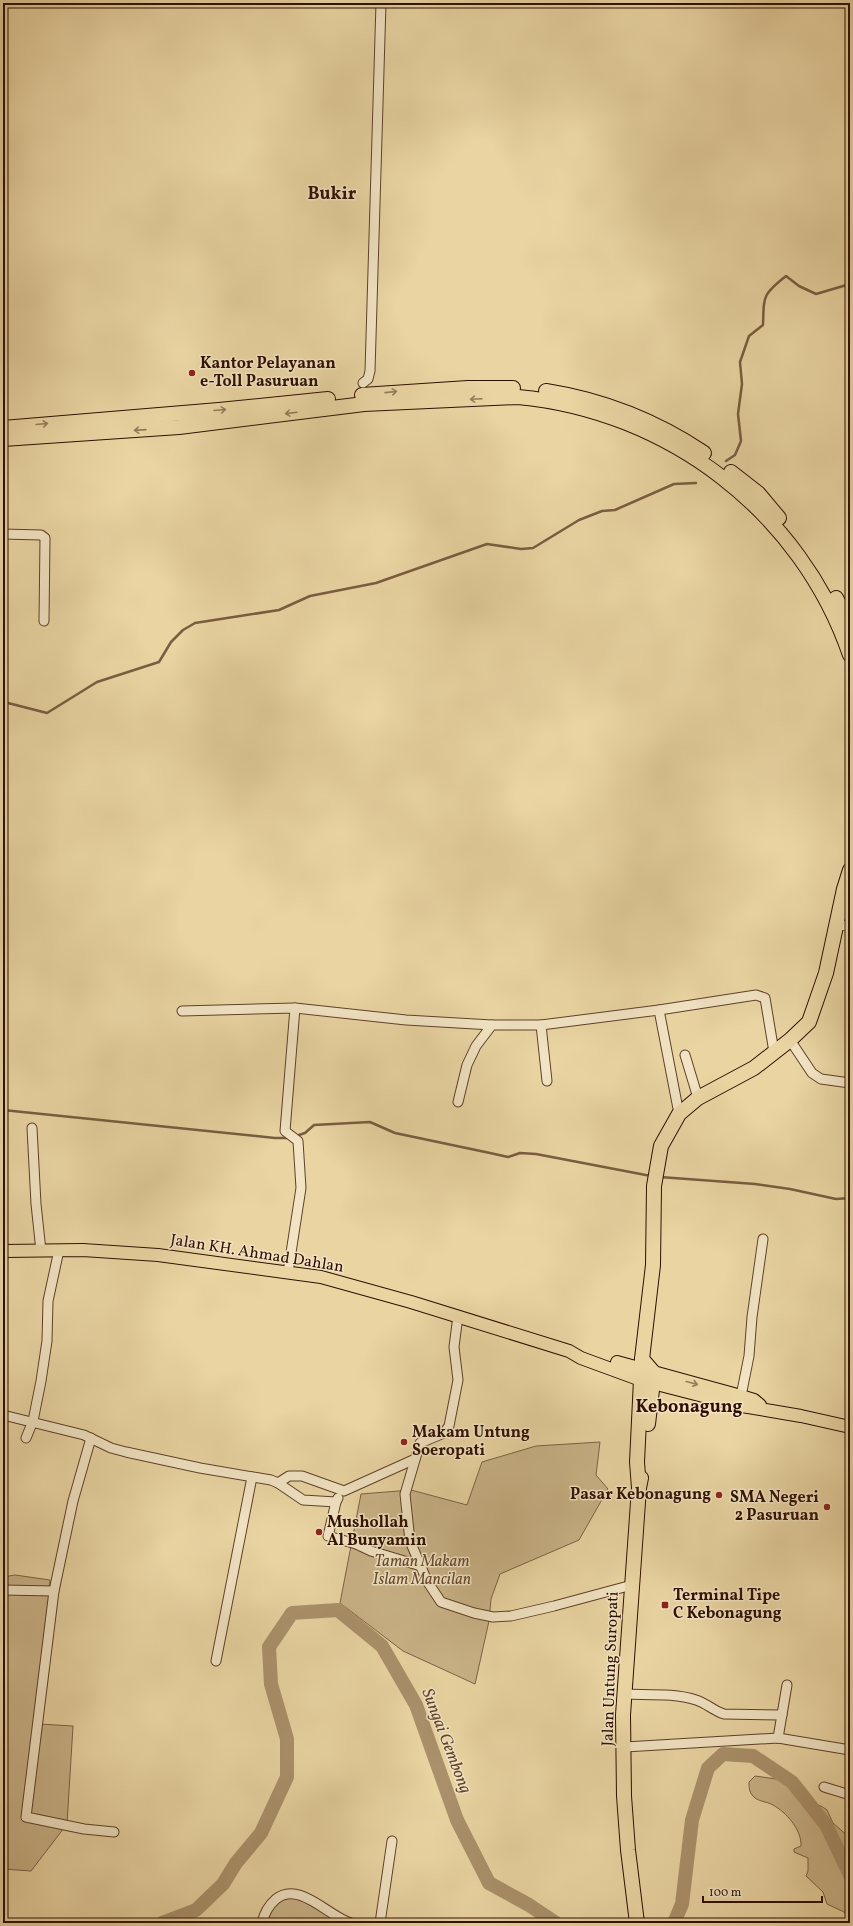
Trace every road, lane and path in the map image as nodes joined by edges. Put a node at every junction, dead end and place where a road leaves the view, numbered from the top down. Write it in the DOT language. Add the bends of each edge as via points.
graph roads {
  1 [pos="381,3"];
  2 [pos="362,383"];
  3 [pos="3,428"];
  4 [pos="3,439"];
  5 [pos="3,534"];
  6 [pos="44,621"];
  7 [pos="850,625"];
  8 [pos="850,656"];
  9 [pos="850,870"];
  10 [pos="847,885"];
  11 [pos="843,926"];
  12 [pos="296,1008"];
  13 [pos="659,1010"];
  14 [pos="182,1011"];
  15 [pos="492,1025"];
  16 [pos="541,1025"];
  17 [pos="790,1040"];
  18 [pos="774,1052"];
  19 [pos="685,1055"];
  20 [pos="547,1081"];
  21 [pos="850,1083"];
  22 [pos="698,1098"];
  23 [pos="458,1102"];
  24 [pos="679,1114"];
  25 [pos="32,1128"];
  26 [pos="763,1239"];
  27 [pos="41,1250"];
  28 [pos="59,1250"];
  29 [pos="3,1251"];
  30 [pos="288,1272"];
  31 [pos="458,1316"];
  32 [pos="646,1373"];
  33 [pos="740,1396"];
  34 [pos="764,1408"];
  35 [pos="3,1415"];
  36 [pos="33,1421"];
  37 [pos="850,1427"];
  38 [pos="26,1438"];
  39 [pos="91,1438"];
  40 [pos="415,1459"];
  41 [pos="252,1477"];
  42 [pos="278,1482"];
  43 [pos="344,1491"];
  44 [pos="336,1502"];
  45 [pos="421,1566"];
  46 [pos="632,1585"];
  47 [pos="3,1590"];
  48 [pos="54,1591"];
  49 [pos="216,1662"];
  50 [pos="787,1685"];
  51 [pos="625,1694"];
  52 [pos="782,1715"];
  53 [pos="778,1738"];
  54 [pos="625,1748"];
  55 [pos="850,1750"];
  56 [pos="824,1787"];
  57 [pos="850,1796"];
  58 [pos="114,1832"];
  59 [pos="392,1841"];
  60 [pos="262,1923"];
  61 [pos="351,1923"];
  62 [pos="380,1923"];
  63 [pos="637,1923"];
  1 -- 2 [label="street" via="370,371 368,379"];
  3 -- 7 [label="highway, one-way" via="219,410 399,391 513,388 574,395 611,406 684,440 717,461 758,493 829,584"];
  8 -- 4 [label="highway, one-way" via="835,616 818,584 783,536 755,505 715,470 690,455 660,438 591,410 518,397 364,404 179,427"];
  5 -- 6 [label="street" via="41,535 45,538"];
  9 -- 10 [label="highway"];
  10 -- 11 [label="highway"];
  11 -- 17 [label="highway" via="814,1013 809,1022"];
  12 -- 14 [label="street"];
  12 -- 15 [label="street" via="406,1020"];
  12 -- 30 [label="street" via="285,1131 298,1141 300,1188"];
  13 -- 16 [label="street"];
  13 -- 18 [label="street" via="760,995 765,998 767,1005"];
  13 -- 24 [label="street"];
  15 -- 16 [label="street"];
  15 -- 23 [label="street" via="476,1046 470,1059"];
  16 -- 20 [label="street"];
  17 -- 18 [label="highway"];
  17 -- 21 [label="street" via="812,1073 821,1079"];
  18 -- 22 [label="highway" via="754,1068"];
  19 -- 22 [label="street"];
  22 -- 24 [label="highway"];
  24 -- 32 [label="highway, Jalan Untung Suropati" via="661,1146 654,1186 653,1265"];
  25 -- 27 [label="street"];
  26 -- 33 [label="street" via="749,1356"];
  27 -- 28 [label="main road, Jalan KH. Ahmad Dahlan"];
  27 -- 29 [label="main road, Jalan KH. Ahmad Dahlan"];
  28 -- 30 [label="main road, Jalan KH. Ahmad Dahlan" via="158,1255"];
  28 -- 36 [label="street" via="50,1289 46,1318 47,1341"];
  30 -- 31 [label="main road, Jalan KH. Ahmad Dahlan" via="350,1284"];
  31 -- 32 [label="main road, Jalan KH. Ahmad Dahlan" via="569,1351 582,1351"];
  31 -- 40 [label="street" via="454,1347 458,1380 450,1426 444,1433 420,1443"];
  32 -- 33 [label="main road, one-way"];
  32 -- 34 [label="main road" via="742,1406"];
  32 -- 46 [label="highway, Jalan Untung Suropati" via="645,1463 639,1488"];
  33 -- 34 [label="main road" via="754,1400"];
  34 -- 37 [label="main road"];
  35 -- 36 [label="street"];
  36 -- 38 [label="street"];
  36 -- 39 [label="street"];
  39 -- 41 [label="street" via="126,1452"];
  39 -- 48 [label="street" via="74,1494"];
  40 -- 43 [label="street"];
  40 -- 45 [label="street" via="405,1494 410,1541"];
  41 -- 42 [label="street"];
  41 -- 49 [label="street"];
  42 -- 43 [label="street" via="289,1476 302,1476"];
  42 -- 44 [label="street" via="303,1500"];
  43 -- 44 [label="street"];
  44 -- 45 [label="street" via="328,1536"];
  45 -- 46 [label="street" via="427,1581 441,1602 493,1617 511,1616"];
  46 -- 51 [label="highway, Jalan Untung Suropati"];
  47 -- 48 [label="street"];
  48 -- 58 [label="street" via="26,1817 84,1829"];
  50 -- 52 [label="street"];
  51 -- 52 [label="street" via="689,1698 724,1714"];
  51 -- 54 [label="highway, Jalan Untung Suropati"];
  52 -- 53 [label="street"];
  53 -- 54 [label="street"];
  53 -- 55 [label="street"];
  54 -- 63 [label="highway, Jalan Untung Suropati" via="624,1796"];
  56 -- 57 [label="street"];
  59 -- 62 [label="street"];
  60 -- 61 [label="street" via="271,1904 288,1893 300,1895"];
}
